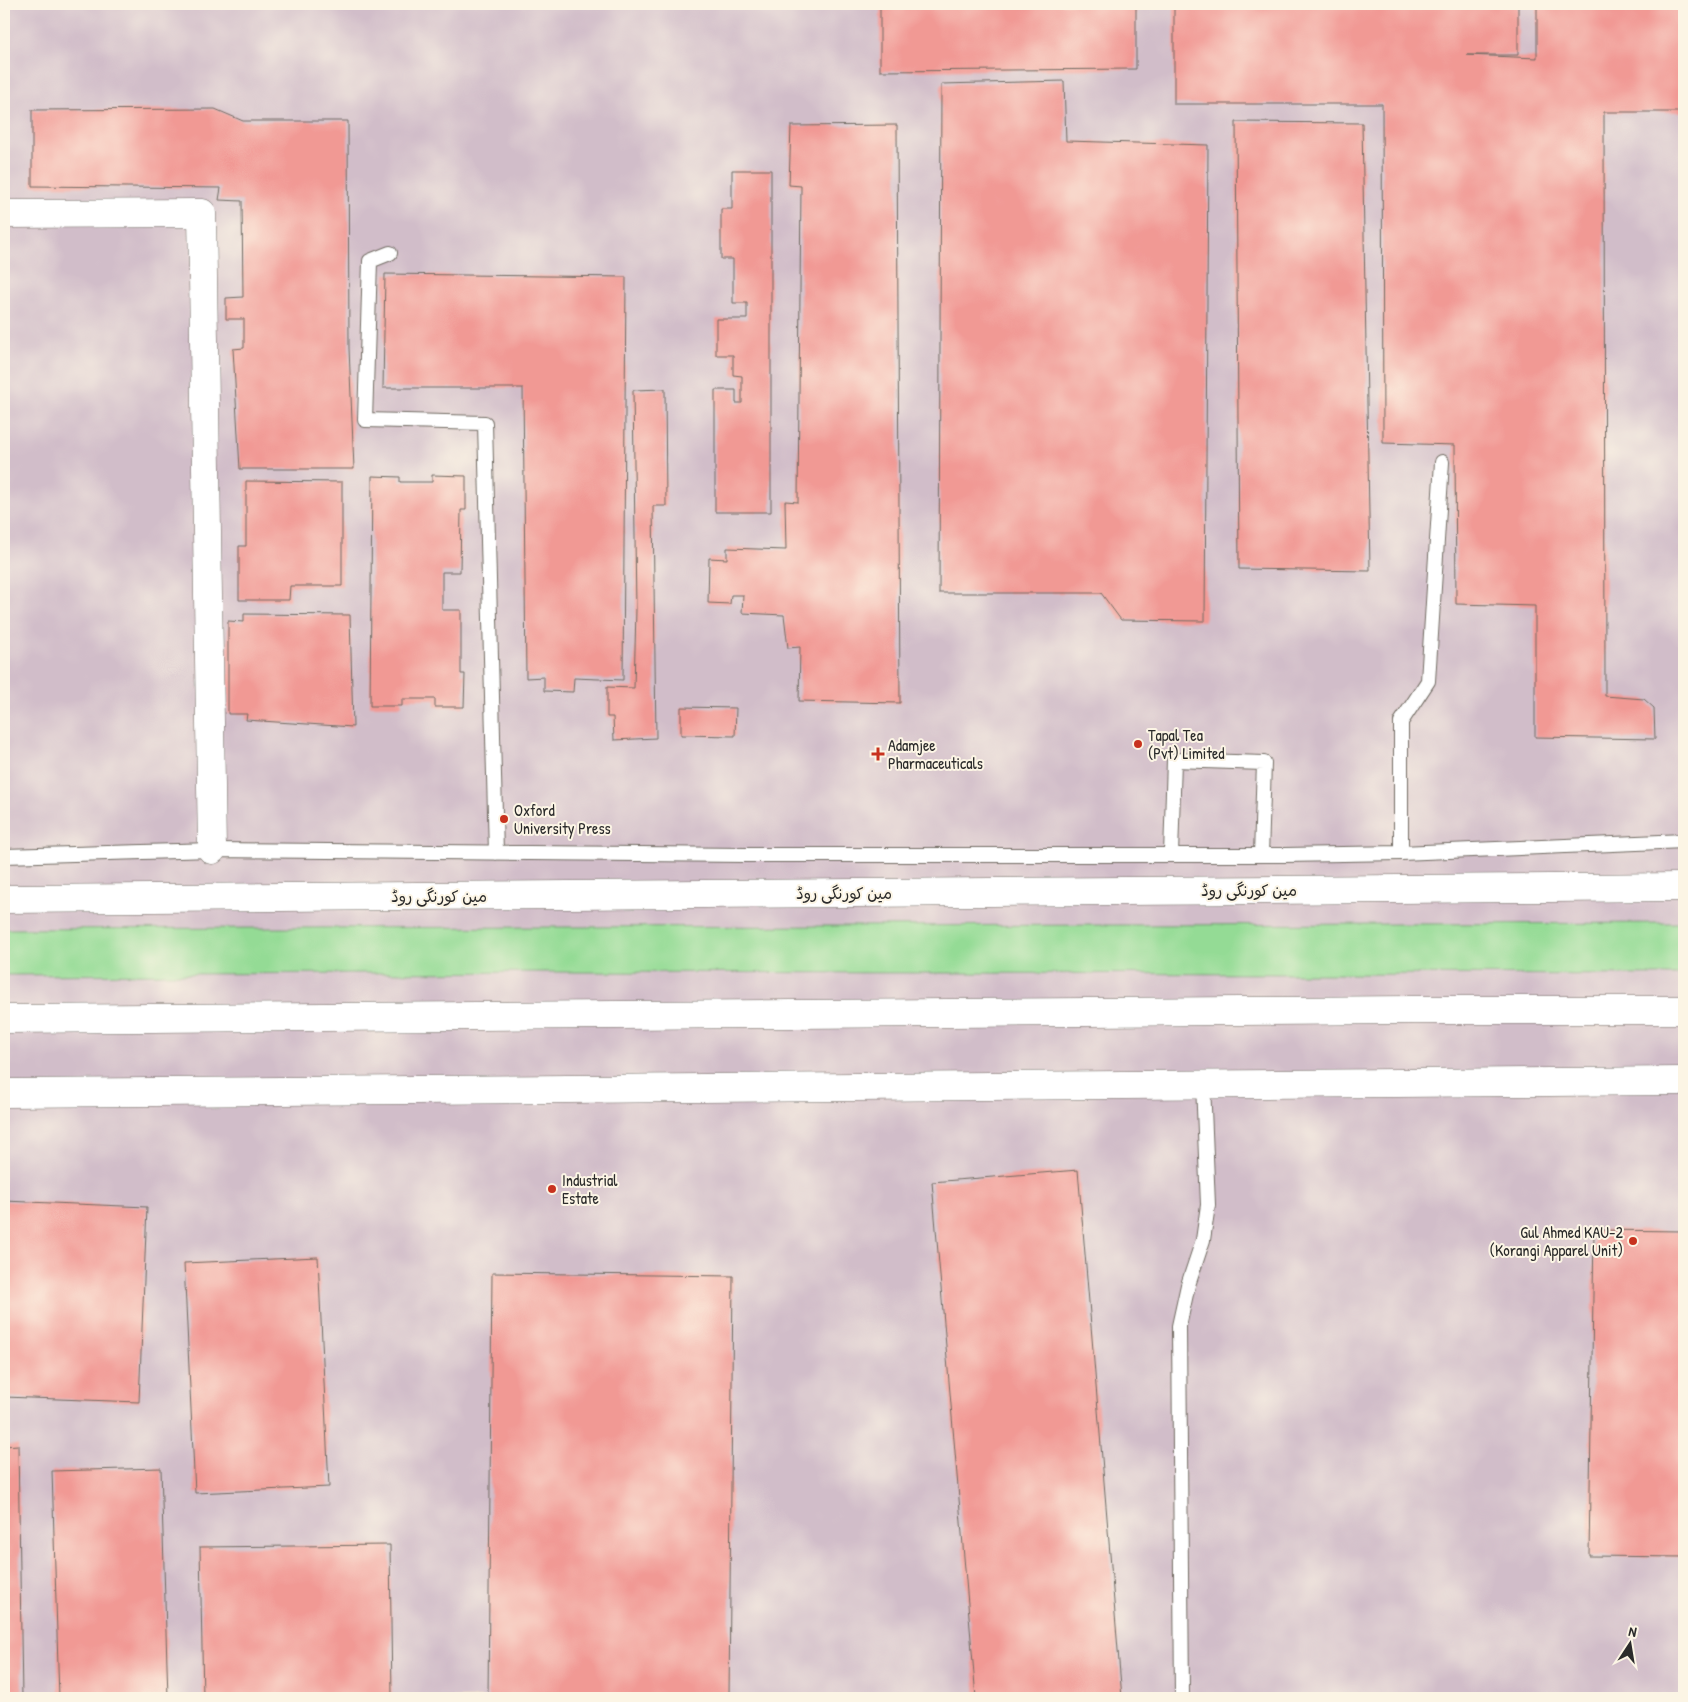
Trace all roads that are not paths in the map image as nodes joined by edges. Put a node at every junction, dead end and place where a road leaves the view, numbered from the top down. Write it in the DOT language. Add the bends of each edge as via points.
graph roads {
  1 [pos="4,214"];
  2 [pos="390,253"];
  3 [pos="1442,462"];
  4 [pos="1684,841"];
  5 [pos="212,850"];
  6 [pos="496,853"];
  7 [pos="1401,853"];
  8 [pos="1171,855"];
  9 [pos="1261,855"];
  10 [pos="4,856"];
  11 [pos="1684,887"];
  12 [pos="4,899"];
  13 [pos="1684,1010"];
  14 [pos="4,1019"];
  15 [pos="1684,1081"];
  16 [pos="1203,1084"];
  17 [pos="4,1093"];
  18 [pos="1182,1698"];
  1 -- 5 [label="main road" via="202,213"];
  2 -- 6 [label="lane" via="370,261 365,420 485,423"];
  3 -- 7 [label="lane" via="1428,681 1401,722"];
  4 -- 7 [label="lane"];
  5 -- 6 [label="lane"];
  5 -- 10 [label="lane"];
  6 -- 8 [label="lane"];
  7 -- 9 [label="lane"];
  8 -- 9 [label="lane"];
  8 -- 9 [label="lane" via="1174,760 1264,763"];
  11 -- 12 [label="main road, مین کورنگی روڈ"];
  13 -- 14 [label="main road"];
  15 -- 16 [label="main road"];
  16 -- 17 [label="main road"];
  16 -- 18 [label="lane" via="1208,1205 1203,1240 1179,1326"];
}
